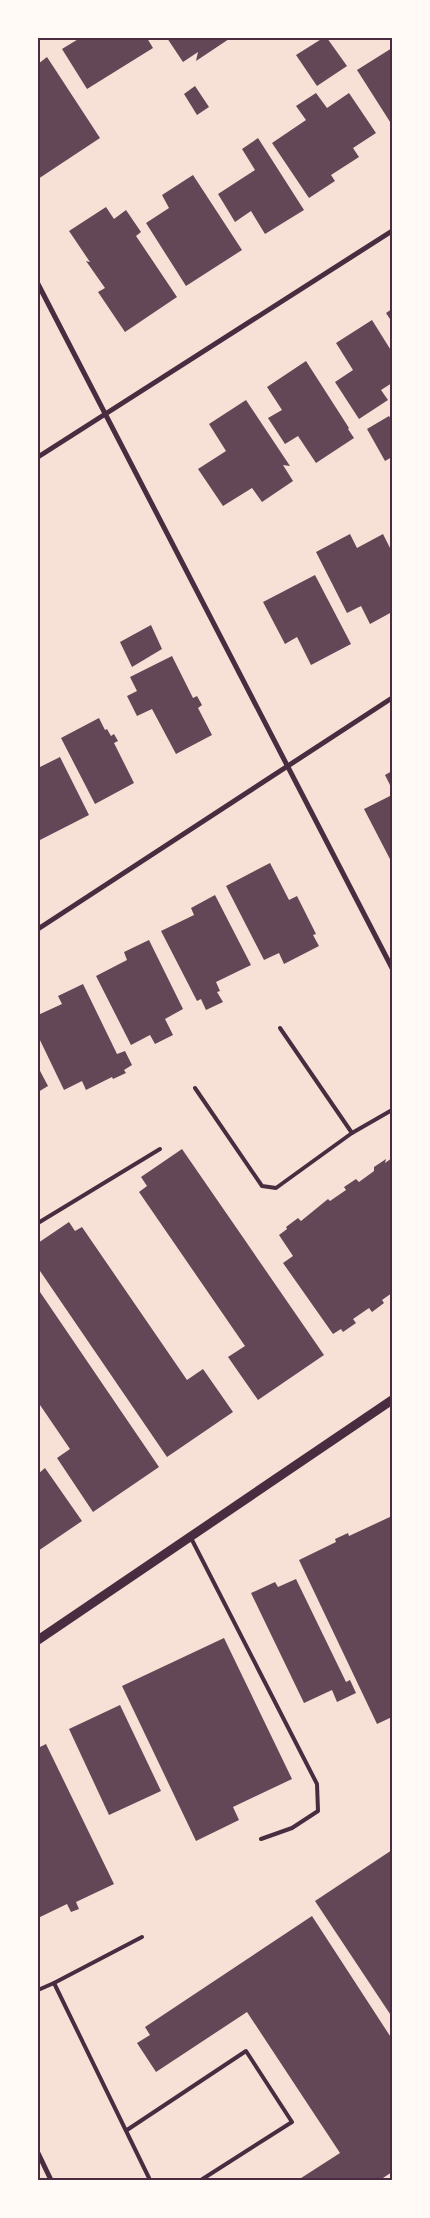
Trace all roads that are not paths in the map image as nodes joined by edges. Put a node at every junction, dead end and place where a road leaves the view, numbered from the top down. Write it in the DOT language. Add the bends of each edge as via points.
graph roads {
  1 [pos="392,231"];
  2 [pos="38,284"];
  3 [pos="105,414"];
  4 [pos="38,457"];
  5 [pos="392,698"];
  6 [pos="288,767"];
  7 [pos="38,929"];
  8 [pos="392,968"];
  9 [pos="280,1028"];
  10 [pos="195,1088"];
  11 [pos="392,1110"];
  12 [pos="352,1133"];
  13 [pos="160,1149"];
  14 [pos="38,1223"];
  15 [pos="392,1400"];
  16 [pos="190,1536"];
  17 [pos="38,1640"];
  18 [pos="261,1839"];
  19 [pos="142,1937"];
  20 [pos="54,1983"];
  21 [pos="38,1990"];
  22 [pos="127,2130"];
  23 [pos="38,2153"];
  24 [pos="51,2180"];
  25 [pos="150,2180"];
  26 [pos="201,2180"];
  1 -- 3 [label="street"];
  2 -- 3 [label="street"];
  3 -- 4 [label="street"];
  3 -- 6 [label="street"];
  5 -- 6 [label="street"];
  6 -- 7 [label="street"];
  6 -- 8 [label="street"];
  9 -- 12 [label="lane"];
  10 -- 12 [label="lane" via="262,1186 276,1188"];
  11 -- 12 [label="lane"];
  13 -- 14 [label="lane"];
  15 -- 16 [label="street"];
  16 -- 17 [label="street"];
  16 -- 18 [label="lane" via="317,1784 318,1811 292,1828"];
  19 -- 20 [label="lane"];
  20 -- 21 [label="lane"];
  20 -- 22 [label="lane"];
  22 -- 25 [label="lane"];
  22 -- 26 [label="lane" via="246,2051 292,2122"];
  23 -- 24 [label="street"];
}
